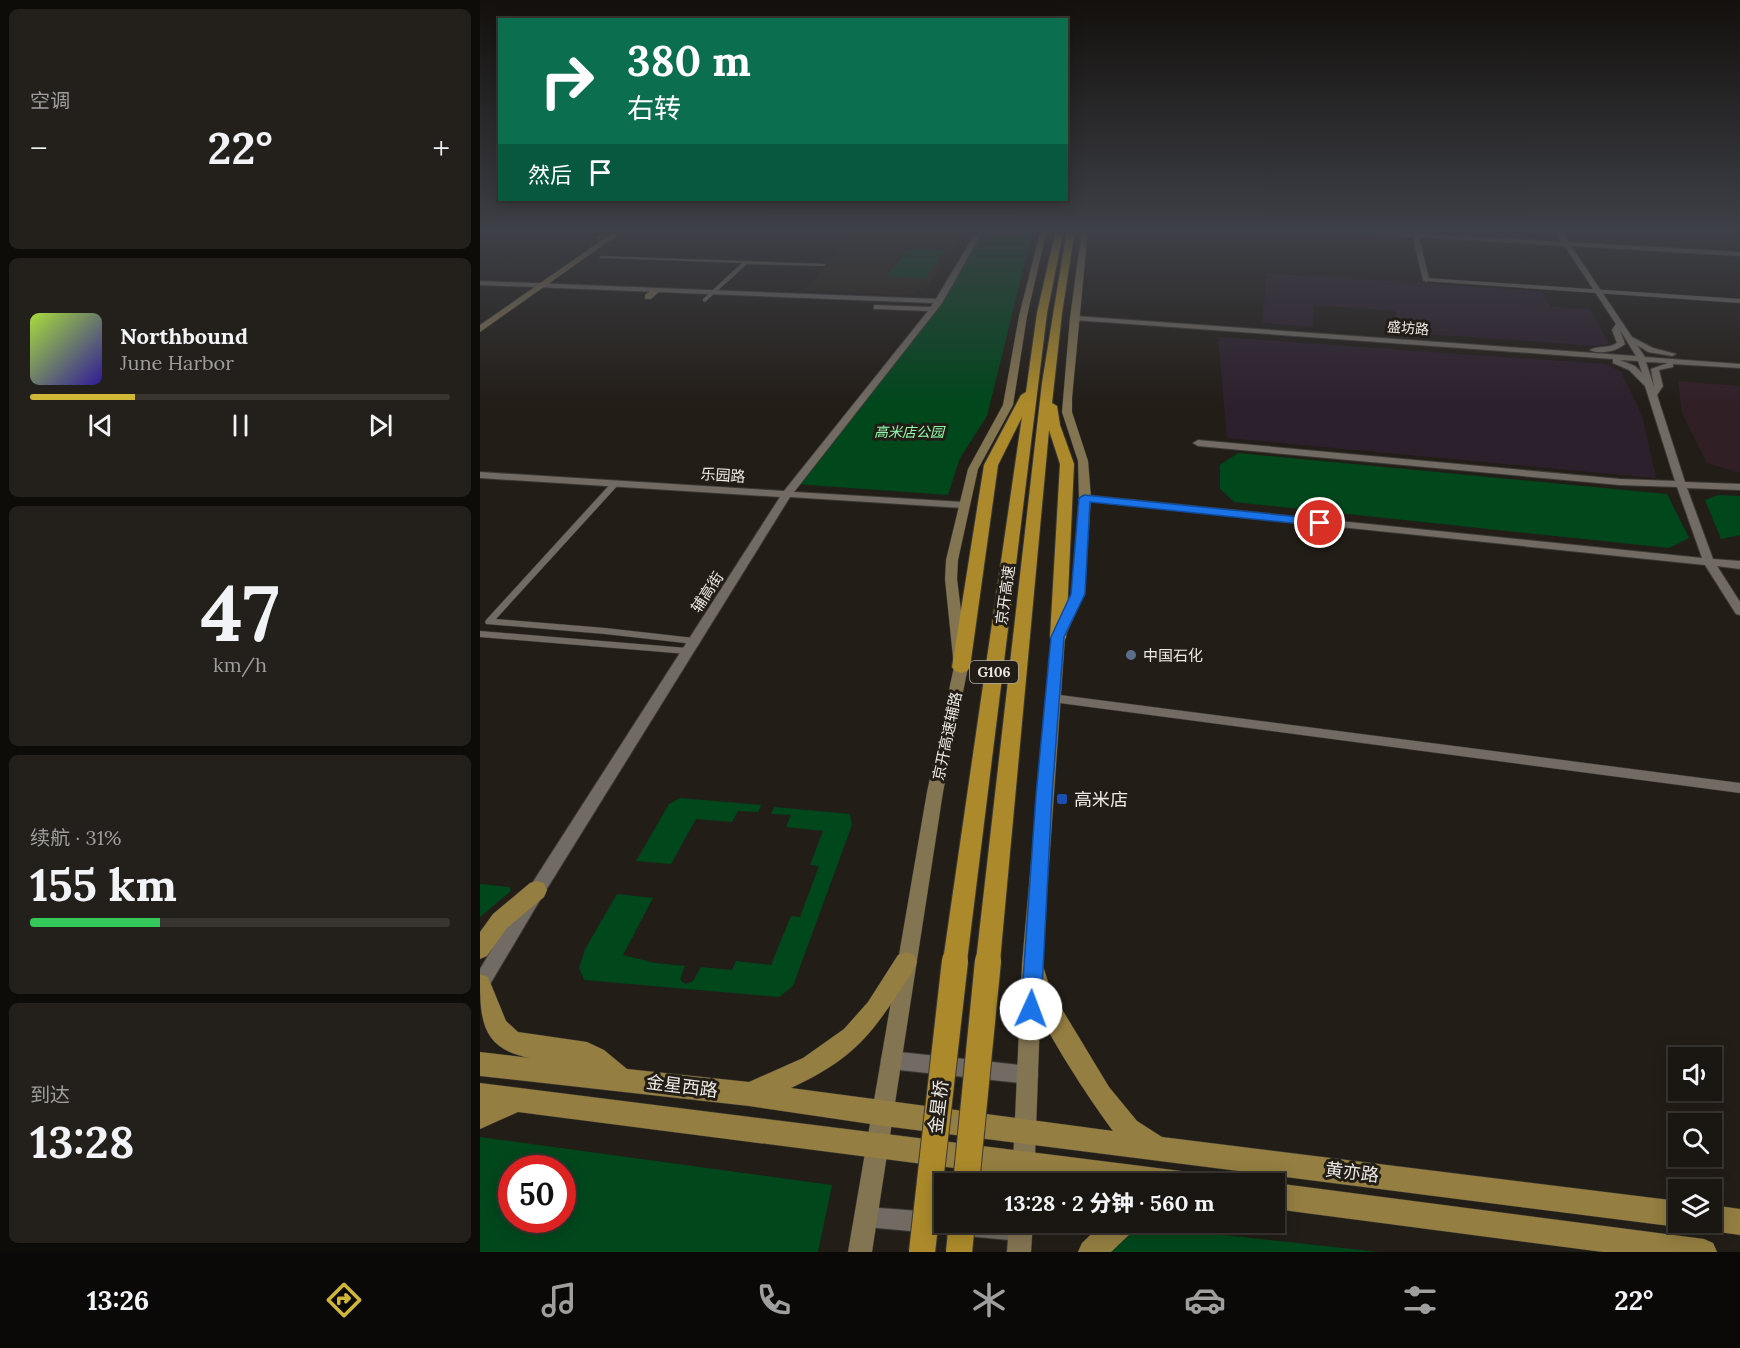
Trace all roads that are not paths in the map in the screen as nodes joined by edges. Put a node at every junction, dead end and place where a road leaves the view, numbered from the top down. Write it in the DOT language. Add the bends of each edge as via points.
graph roads {
  1 [pos="519,287"];
  2 [pos="538,287"];
  3 [pos="575,287"];
  4 [pos="718,287"];
  5 [pos="946,287"];
  6 [pos="1030,287"];
  7 [pos="1047,287"];
  8 [pos="1061,287"];
  9 [pos="1078,287"];
  10 [pos="1532,287"];
  11 [pos="1595,287"];
  12 [pos="533,289"];
  13 [pos="480,290"];
  14 [pos="656,291"];
  15 [pos="522,292"];
  16 [pos="1598,292"];
  17 [pos="712,293"];
  18 [pos="648,297"];
  19 [pos="705,300"];
  20 [pos="1740,301"];
  21 [pos="936,305"];
  22 [pos="1074,316"];
  23 [pos="480,320"];
  24 [pos="1619,324"];
  25 [pos="480,330"];
  26 [pos="1625,333"];
  27 [pos="1579,350"];
  28 [pos="1555,353"];
  29 [pos="1641,357"];
  30 [pos="1717,360"];
  31 [pos="1697,363"];
  32 [pos="1740,364"];
  33 [pos="1041,383"];
  34 [pos="1651,391"];
  35 [pos="1198,442"];
  36 [pos="480,475"];
  37 [pos="616,483"];
  38 [pos="1681,485"];
  39 [pos="1740,487"];
  40 [pos="787,494"];
  41 [pos="1084,498"];
  42 [pos="963,505"];
  43 [pos="1709,562"];
  44 [pos="1740,565"];
  45 [pos="1740,611"];
  46 [pos="480,634"];
  47 [pos="1058,637"];
  48 [pos="691,646"];
  49 [pos="961,667"];
  50 [pos="1052,698"];
  51 [pos="1740,788"];
  52 [pos="537,890"];
  53 [pos="480,949"];
  54 [pos="955,961"];
  55 [pos="906,962"];
  56 [pos="1032,964"];
  57 [pos="480,985"];
  58 [pos="890,1060"];
  59 [pos="480,1064"];
  60 [pos="1029,1075"];
  61 [pos="621,1079"];
  62 [pos="749,1094"];
  63 [pos="480,1095"];
  64 [pos="517,1100"];
  65 [pos="884,1114"];
  66 [pos="480,1117"];
  67 [pos="1026,1130"];
  68 [pos="879,1145"];
  69 [pos="1160,1148"];
  70 [pos="967,1173"];
  71 [pos="1024,1173"];
  72 [pos="1285,1197"];
  73 [pos="1668,1213"];
  74 [pos="866,1217"];
  75 [pos="1722,1219"];
  76 [pos="1740,1222"];
  77 [pos="961,1233"];
  78 [pos="1112,1233"];
  79 [pos="1020,1235"];
  80 [pos="860,1252"];
  81 [pos="922,1252"];
  82 [pos="959,1252"];
  83 [pos="1091,1252"];
  84 [pos="1704,1252"];
  1 -- 12 [label="street"];
  2 -- 12 [label="main road"];
  3 -- 14 [label="street"];
  4 -- 17 [label="street"];
  5 -- 21 [label="street, 辅高街"];
  6 -- 42 [label="main road, 京开高速辅路" via="1008,405 974,469"];
  7 -- 33 [label="highway, 京开高速 / G106" via="1042,313"];
  8 -- 33 [label="highway, 京开高速 / G106"];
  9 -- 22 [label="main road"];
  10 -- 16 [label="street"];
  11 -- 16 [label="street"];
  12 -- 15 [label="main road"];
  12 -- 18 [label="street"];
  12 -- 25 [label="main road"];
  13 -- 15 [label="street"];
  14 -- 17 [label="street"];
  14 -- 18 [label="main road"];
  15 -- 23 [label="main road"];
  16 -- 20 [label="street"];
  16 -- 24 [label="street"];
  17 -- 19 [label="street"];
  17 -- 21 [label="street"];
  18 -- 19 [label="street"];
  19 -- 21 [label="street"];
  21 -- 40 [label="street, 辅高街"];
  22 -- 27 [label="street, 盛坊路"];
  22 -- 28 [label="street, 盛坊路"];
  22 -- 41 [label="main road" via="1068,412 1083,461"];
  24 -- 26 [label="street"];
  24 -- 27 [label="street" via="1616,330 1621,344 1615,348"];
  26 -- 29 [label="street"];
  26 -- 30 [label="street" via="1659,352"];
  27 -- 29 [label="street, 盛坊路"];
  28 -- 29 [label="street, 盛坊路"];
  28 -- 34 [label="street" via="1626,364"];
  29 -- 30 [label="street, 盛坊路"];
  29 -- 31 [label="street, 盛坊路"];
  29 -- 34 [label="street"];
  30 -- 32 [label="street, 盛坊路"];
  31 -- 32 [label="street, 盛坊路"];
  31 -- 34 [label="street" via="1655,369 1659,386"];
  33 -- 47 [label="highway" via="1066,464"];
  33 -- 49 [label="highway" via="991,465"];
  33 -- 54 [label="highway, 京开高速 / G106"];
  33 -- 70 [label="highway, 京开高速 / G106, bridge"];
  34 -- 38 [label="street"];
  35 -- 38 [label="street"];
  36 -- 37 [label="street, 乐园路"];
  37 -- 40 [label="street, 乐园路"];
  37 -- 48 [label="street" via="489,622 604,631"];
  38 -- 39 [label="street"];
  38 -- 43 [label="street"];
  40 -- 42 [label="street, 乐园路"];
  40 -- 48 [label="street, 辅高街"];
  41 -- 43 [label="street"];
  41 -- 47 [label="main road" via="1078,594"];
  42 -- 49 [label="main road, 京开高速辅路" via="951,579"];
  43 -- 44 [label="street"];
  43 -- 45 [label="street"];
  46 -- 48 [label="street"];
  47 -- 50 [label="main road"];
  48 -- 52 [label="street, 辅高街"];
  49 -- 55 [label="main road, 京开高速辅路"];
  50 -- 51 [label="street"];
  50 -- 56 [label="main road"];
  52 -- 53 [label="main road" via="500,921"];
  52 -- 57 [label="street, 辅高街"];
  54 -- 81 [label="highway, 金星桥 / G106, bridge"];
  55 -- 58 [label="main road, 京开高速辅路"];
  55 -- 62 [label="main road" via="864,1024 838,1048 804,1072"];
  56 -- 60 [label="main road"];
  56 -- 69 [label="main road" via="1041,996 1101,1095 1128,1130"];
  57 -- 61 [label="main road" via="490,1013 507,1041 590,1055"];
  58 -- 60 [label="street"];
  58 -- 65 [label="main road, 京开高速辅路"];
  59 -- 61 [label="main road, 金星西路"];
  60 -- 67 [label="main road"];
  61 -- 62 [label="main road, 金星西路"];
  62 -- 65 [label="main road, 金星西路"];
  63 -- 64 [label="main road"];
  64 -- 66 [label="main road"];
  64 -- 68 [label="main road"];
  65 -- 67 [label="main road, 金星西路"];
  65 -- 68 [label="main road, 京开高速辅路"];
  67 -- 69 [label="main road, 黄亦路"];
  67 -- 71 [label="main road"];
  68 -- 71 [label="main road"];
  68 -- 74 [label="main road, 京开高速辅路"];
  69 -- 73 [label="main road, 黄亦路"];
  72 -- 84 [label="main road"];
  74 -- 79 [label="street"];
  74 -- 80 [label="main road, 京开高速辅路"];
  75 -- 76 [label="main road"];
  77 -- 82 [label="highway, bridge"];
  78 -- 83 [label="main road"];
}
